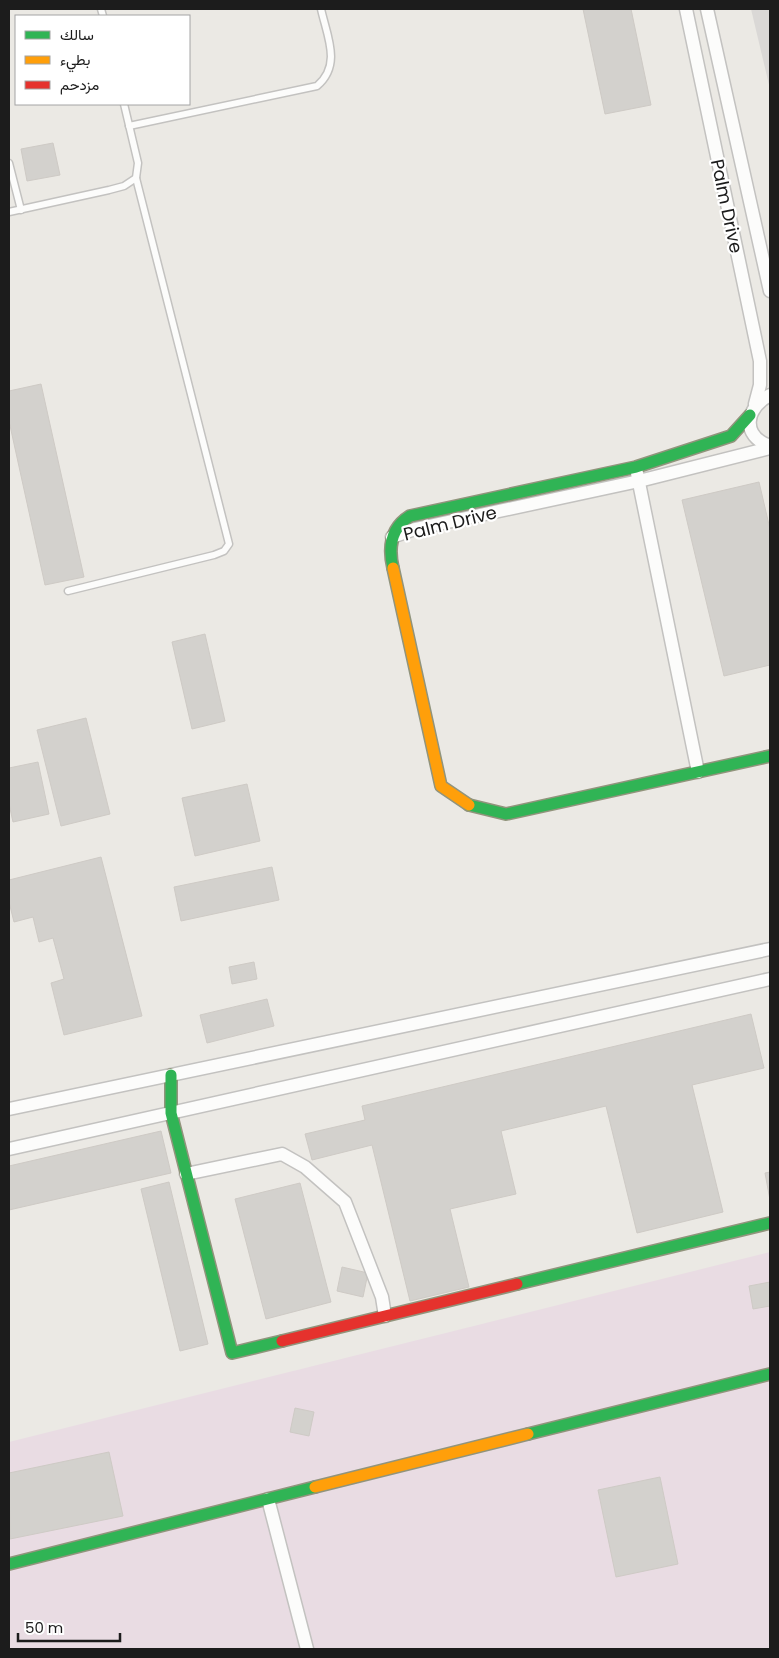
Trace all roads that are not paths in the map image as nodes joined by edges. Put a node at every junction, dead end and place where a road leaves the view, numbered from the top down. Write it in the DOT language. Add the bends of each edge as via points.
graph roads {
  1 [pos="321,9"];
  2 [pos="686,9"];
  3 [pos="707,9"];
  4 [pos="124,105"];
  5 [pos="129,126"];
  6 [pos="9,163"];
  7 [pos="136,178"];
  8 [pos="21,210"];
  9 [pos="9,212"];
  10 [pos="770,290"];
  11 [pos="770,395"];
  12 [pos="753,409"];
  13 [pos="770,447"];
  14 [pos="636,467"];
  15 [pos="639,481"];
  16 [pos="392,537"];
  17 [pos="68,592"];
  18 [pos="770,756"];
  19 [pos="698,772"];
  20 [pos="770,949"];
  21 [pos="770,979"];
  22 [pos="171,1075"];
  23 [pos="9,1109"];
  24 [pos="171,1113"];
  25 [pos="9,1149"];
  26 [pos="186,1174"];
  27 [pos="770,1223"];
  28 [pos="386,1316"];
  29 [pos="770,1374"];
  30 [pos="268,1499"];
  31 [pos="9,1564"];
  32 [pos="307,1649"];
  1 -- 5 [label="lane" via="332,59 330,70 317,86"];
  2 -- 12 [label="street, Palm Drive" via="760,361 760,385"];
  3 -- 10 [label="street, Palm Drive"];
  4 -- 5 [label="lane"];
  5 -- 7 [label="lane" via="138,163"];
  6 -- 8 [label="lane"];
  7 -- 8 [label="lane" via="124,186"];
  7 -- 17 [label="lane" via="229,544 224,551 214,555"];
  8 -- 9 [label="lane"];
  11 -- 12 [label="street, Palm Drive"];
  12 -- 13 [label="street, Palm Drive" via="751,431 760,443"];
  12 -- 14 [label="street, Palm Drive" via="731,436"];
  13 -- 15 [label="street, Palm Drive"];
  14 -- 15 [label="street"];
  14 -- 16 [label="street, Palm Drive" via="410,516 399,522"];
  15 -- 16 [label="street, Palm Drive" via="415,528"];
  15 -- 19 [label="street"];
  16 -- 19 [label="street" via="390,555 441,786 456,800 479,810 506,814"];
  18 -- 19 [label="street"];
  20 -- 22 [label="street"];
  21 -- 24 [label="street"];
  22 -- 23 [label="street"];
  22 -- 24 [label="street"];
  24 -- 25 [label="street"];
  24 -- 26 [label="street"];
  26 -- 28 [label="street" via="282,1154 306,1167 345,1202 382,1297"];
  26 -- 28 [label="street" via="232,1353"];
  27 -- 28 [label="street"];
  29 -- 30 [label="street"];
  30 -- 31 [label="street"];
  30 -- 32 [label="street"];
}
